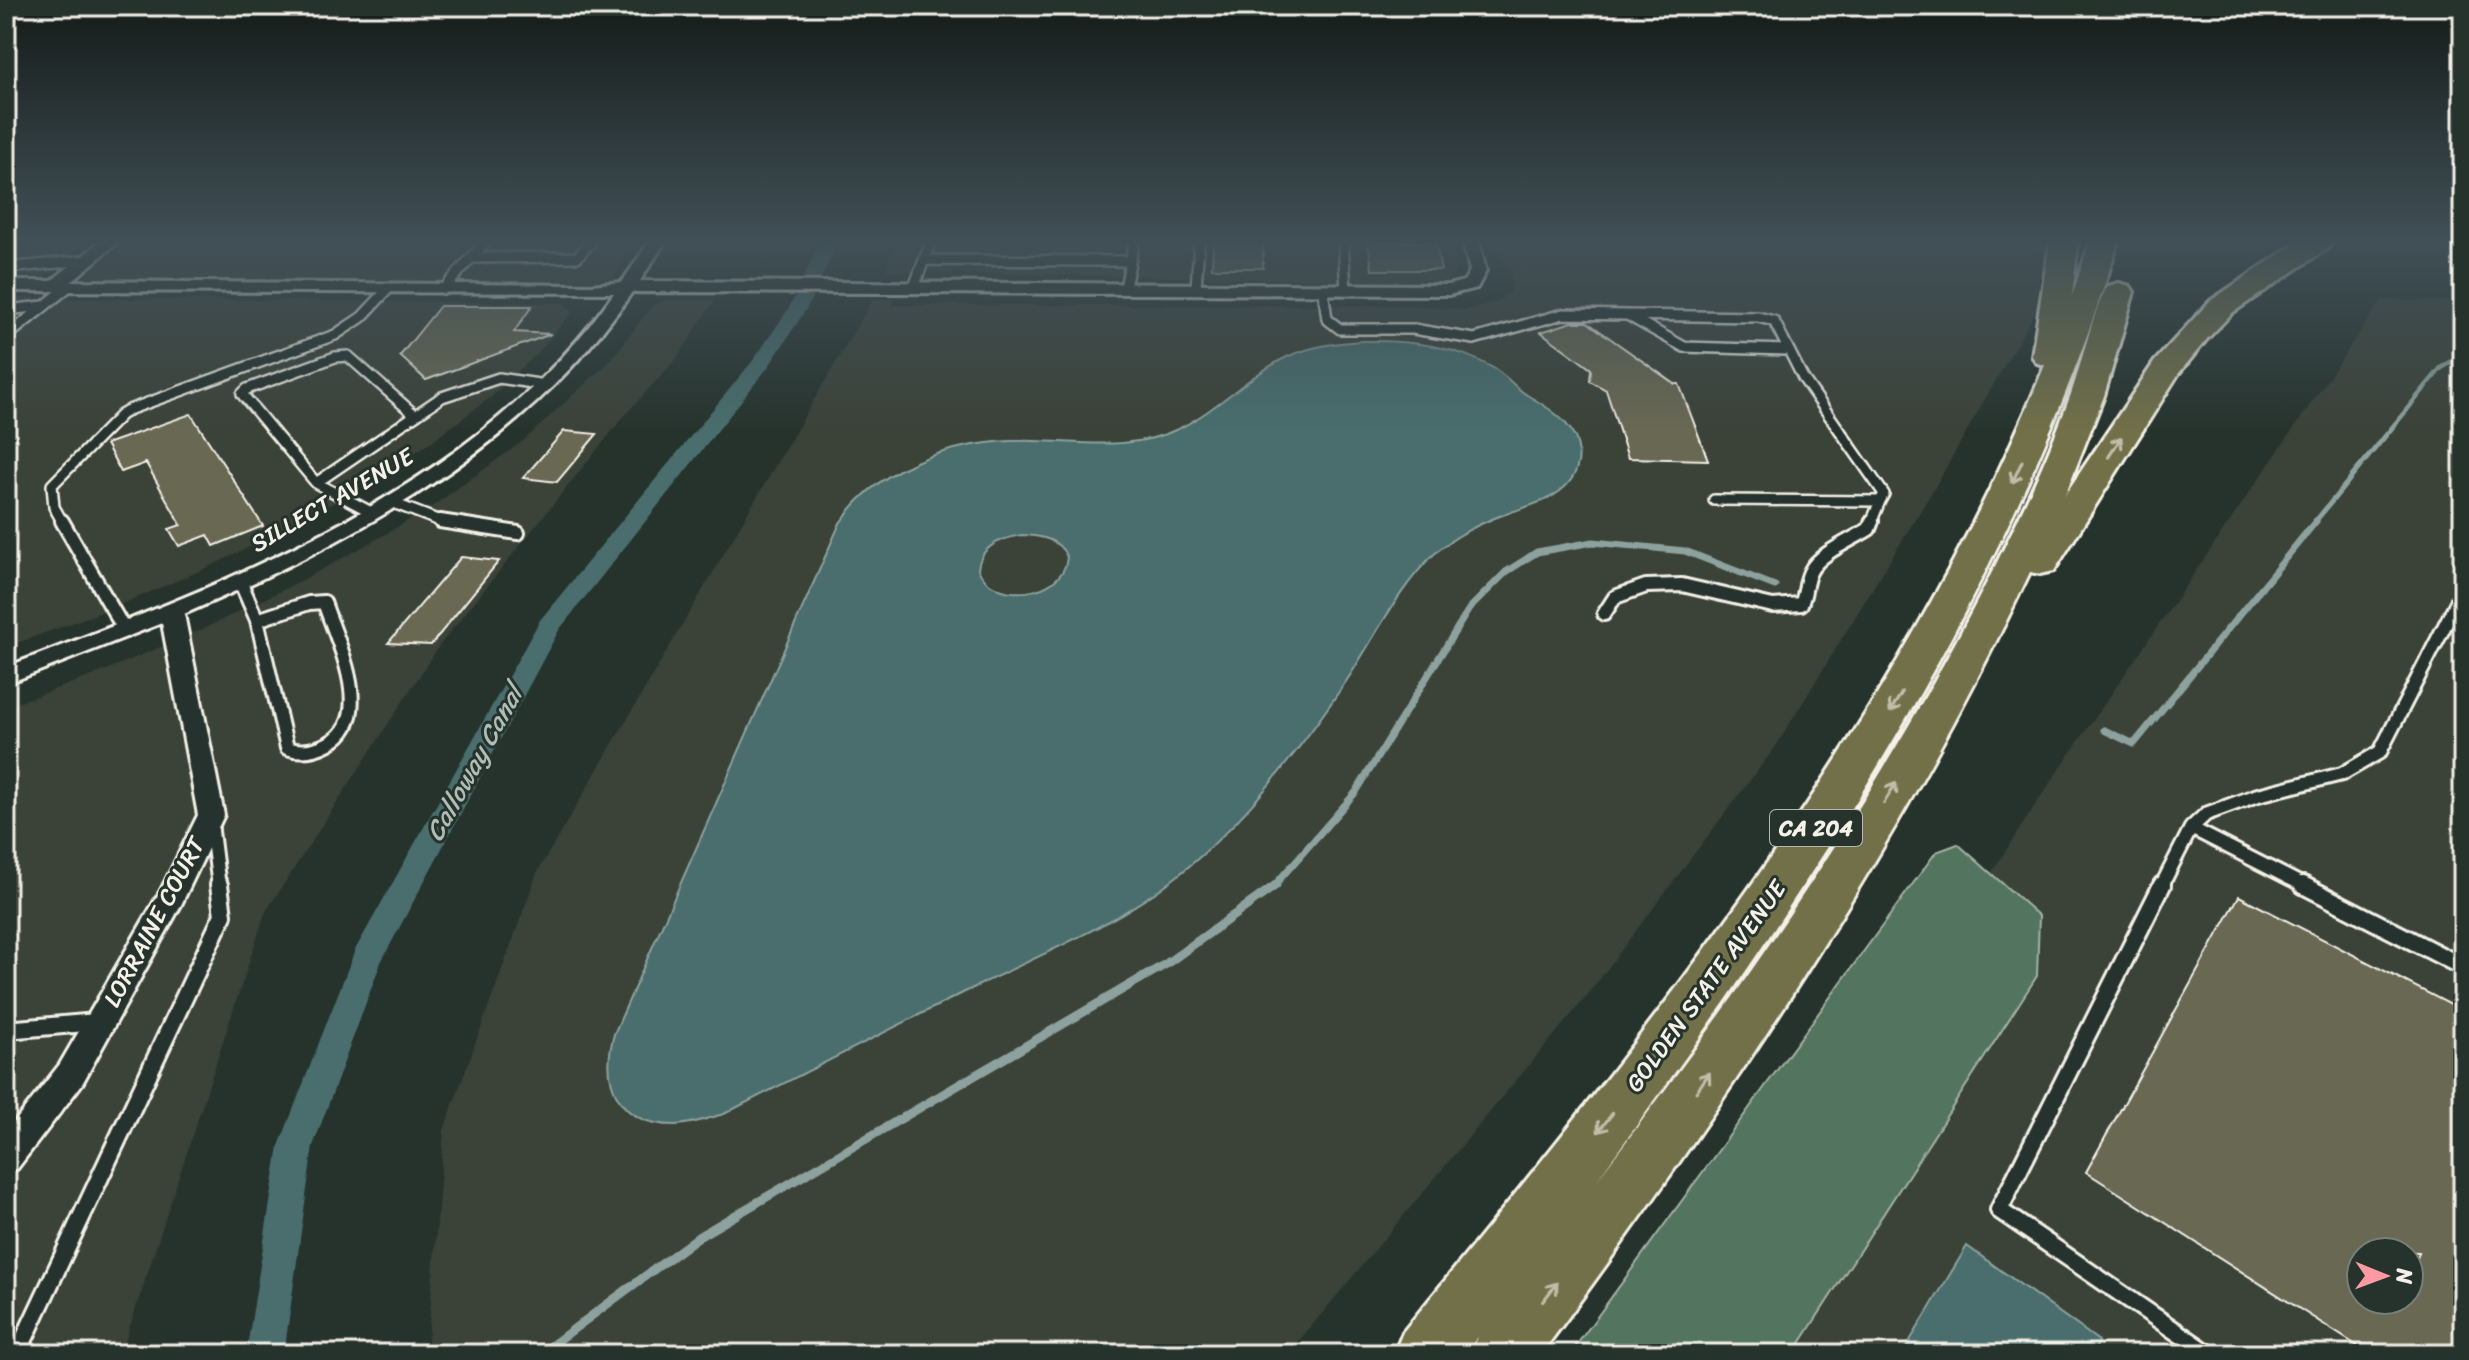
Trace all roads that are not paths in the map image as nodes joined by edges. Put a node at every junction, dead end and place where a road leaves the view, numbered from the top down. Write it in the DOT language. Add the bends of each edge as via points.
graph roads {
  1 [pos="373,305"];
  2 [pos="614,305"];
  3 [pos="1325,305"];
  4 [pos="2055,305"];
  5 [pos="2085,305"];
  6 [pos="2115,305"];
  7 [pos="2223,305"];
  8 [pos="44,306"];
  9 [pos="6,310"];
  10 [pos="1626,314"];
  11 [pos="6,337"];
  12 [pos="1788,350"];
  13 [pos="545,385"];
  14 [pos="415,415"];
  15 [pos="2037,424"];
  16 [pos="316,483"];
  17 [pos="1714,500"];
  18 [pos="1880,501"];
  19 [pos="380,506"];
  20 [pos="518,533"];
  21 [pos="240,581"];
  22 [pos="2463,590"];
  23 [pos="172,613"];
  24 [pos="1604,614"];
  25 [pos="257,620"];
  26 [pos="125,631"];
  27 [pos="1973,648"];
  28 [pos="6,676"];
  29 [pos="211,815"];
  30 [pos="2191,828"];
  31 [pos="2463,967"];
  32 [pos="100,1021"];
  33 [pos="6,1030"];
  34 [pos="6,1158"];
  35 [pos="17,1354"];
  36 [pos="1425,1354"];
  37 [pos="1502,1354"];
  38 [pos="2209,1354"];
  1 -- 26 [label="lane" via="335,335 131,409 52,485 54,507"];
  2 -- 13 [label="street, SILLECT AVENUE"];
  3 -- 10 [label="lane" via="1332,325 1351,330 1413,329 1474,339 1563,314"];
  4 -- 15 [label="highway"];
  5 -- 15 [label="highway, GOLDEN STATE AVENUE / CA 204"];
  6 -- 27 [label="highway, GOLDEN STATE AVENUE / CA 204" via="2064,457"];
  27 -- 7 [label="highway, one-way" via="2028,580 2166,368"];
  8 -- 9 [label="lane"];
  8 -- 11 [label="lane"];
  10 -- 12 [label="lane" via="1684,347"];
  10 -- 12 [label="lane" via="1766,318 1778,326"];
  12 -- 18 [label="lane" via="1880,484"];
  13 -- 14 [label="lane" via="499,378 483,381 442,397"];
  13 -- 19 [label="street, SILLECT AVENUE" via="490,432"];
  14 -- 16 [label="lane"];
  14 -- 16 [label="lane" via="348,356 247,389 242,394"];
  15 -- 36 [label="highway, GOLDEN STATE AVENUE / CA 204, one-way" via="1903,689 1798,858 1668,1043"];
  16 -- 19 [label="lane"];
  17 -- 18 [label="lane"];
  18 -- 24 [label="lane" via="1869,529 1810,572 1801,604 1773,606 1682,585 1646,586 1615,597"];
  19 -- 20 [label="lane" via="445,523"];
  19 -- 21 [label="street, SILLECT AVENUE"];
  21 -- 23 [label="street, SILLECT AVENUE"];
  21 -- 25 [label="lane"];
  22 -- 30 [label="lane" via="2380,752 2342,774 2206,814"];
  23 -- 26 [label="street, SILLECT AVENUE"];
  23 -- 29 [label="street, LORRAINE COURT"];
  25 -- 25 [label="lane" via="287,748 310,750 336,740 353,703 324,602"];
  26 -- 28 [label="street, SILLECT AVENUE"];
  37 -- 27 [label="highway, GOLDEN STATE AVENUE / CA 204, one-way" via="1767,990"];
  29 -- 32 [label="street, LORRAINE COURT"];
  29 -- 35 [label="lane" via="223,915"];
  30 -- 31 [label="lane"];
  30 -- 38 [label="lane" via="1999,1210"];
  32 -- 33 [label="lane"];
  32 -- 34 [label="street, LORRAINE COURT" via="71,1074"];
}
